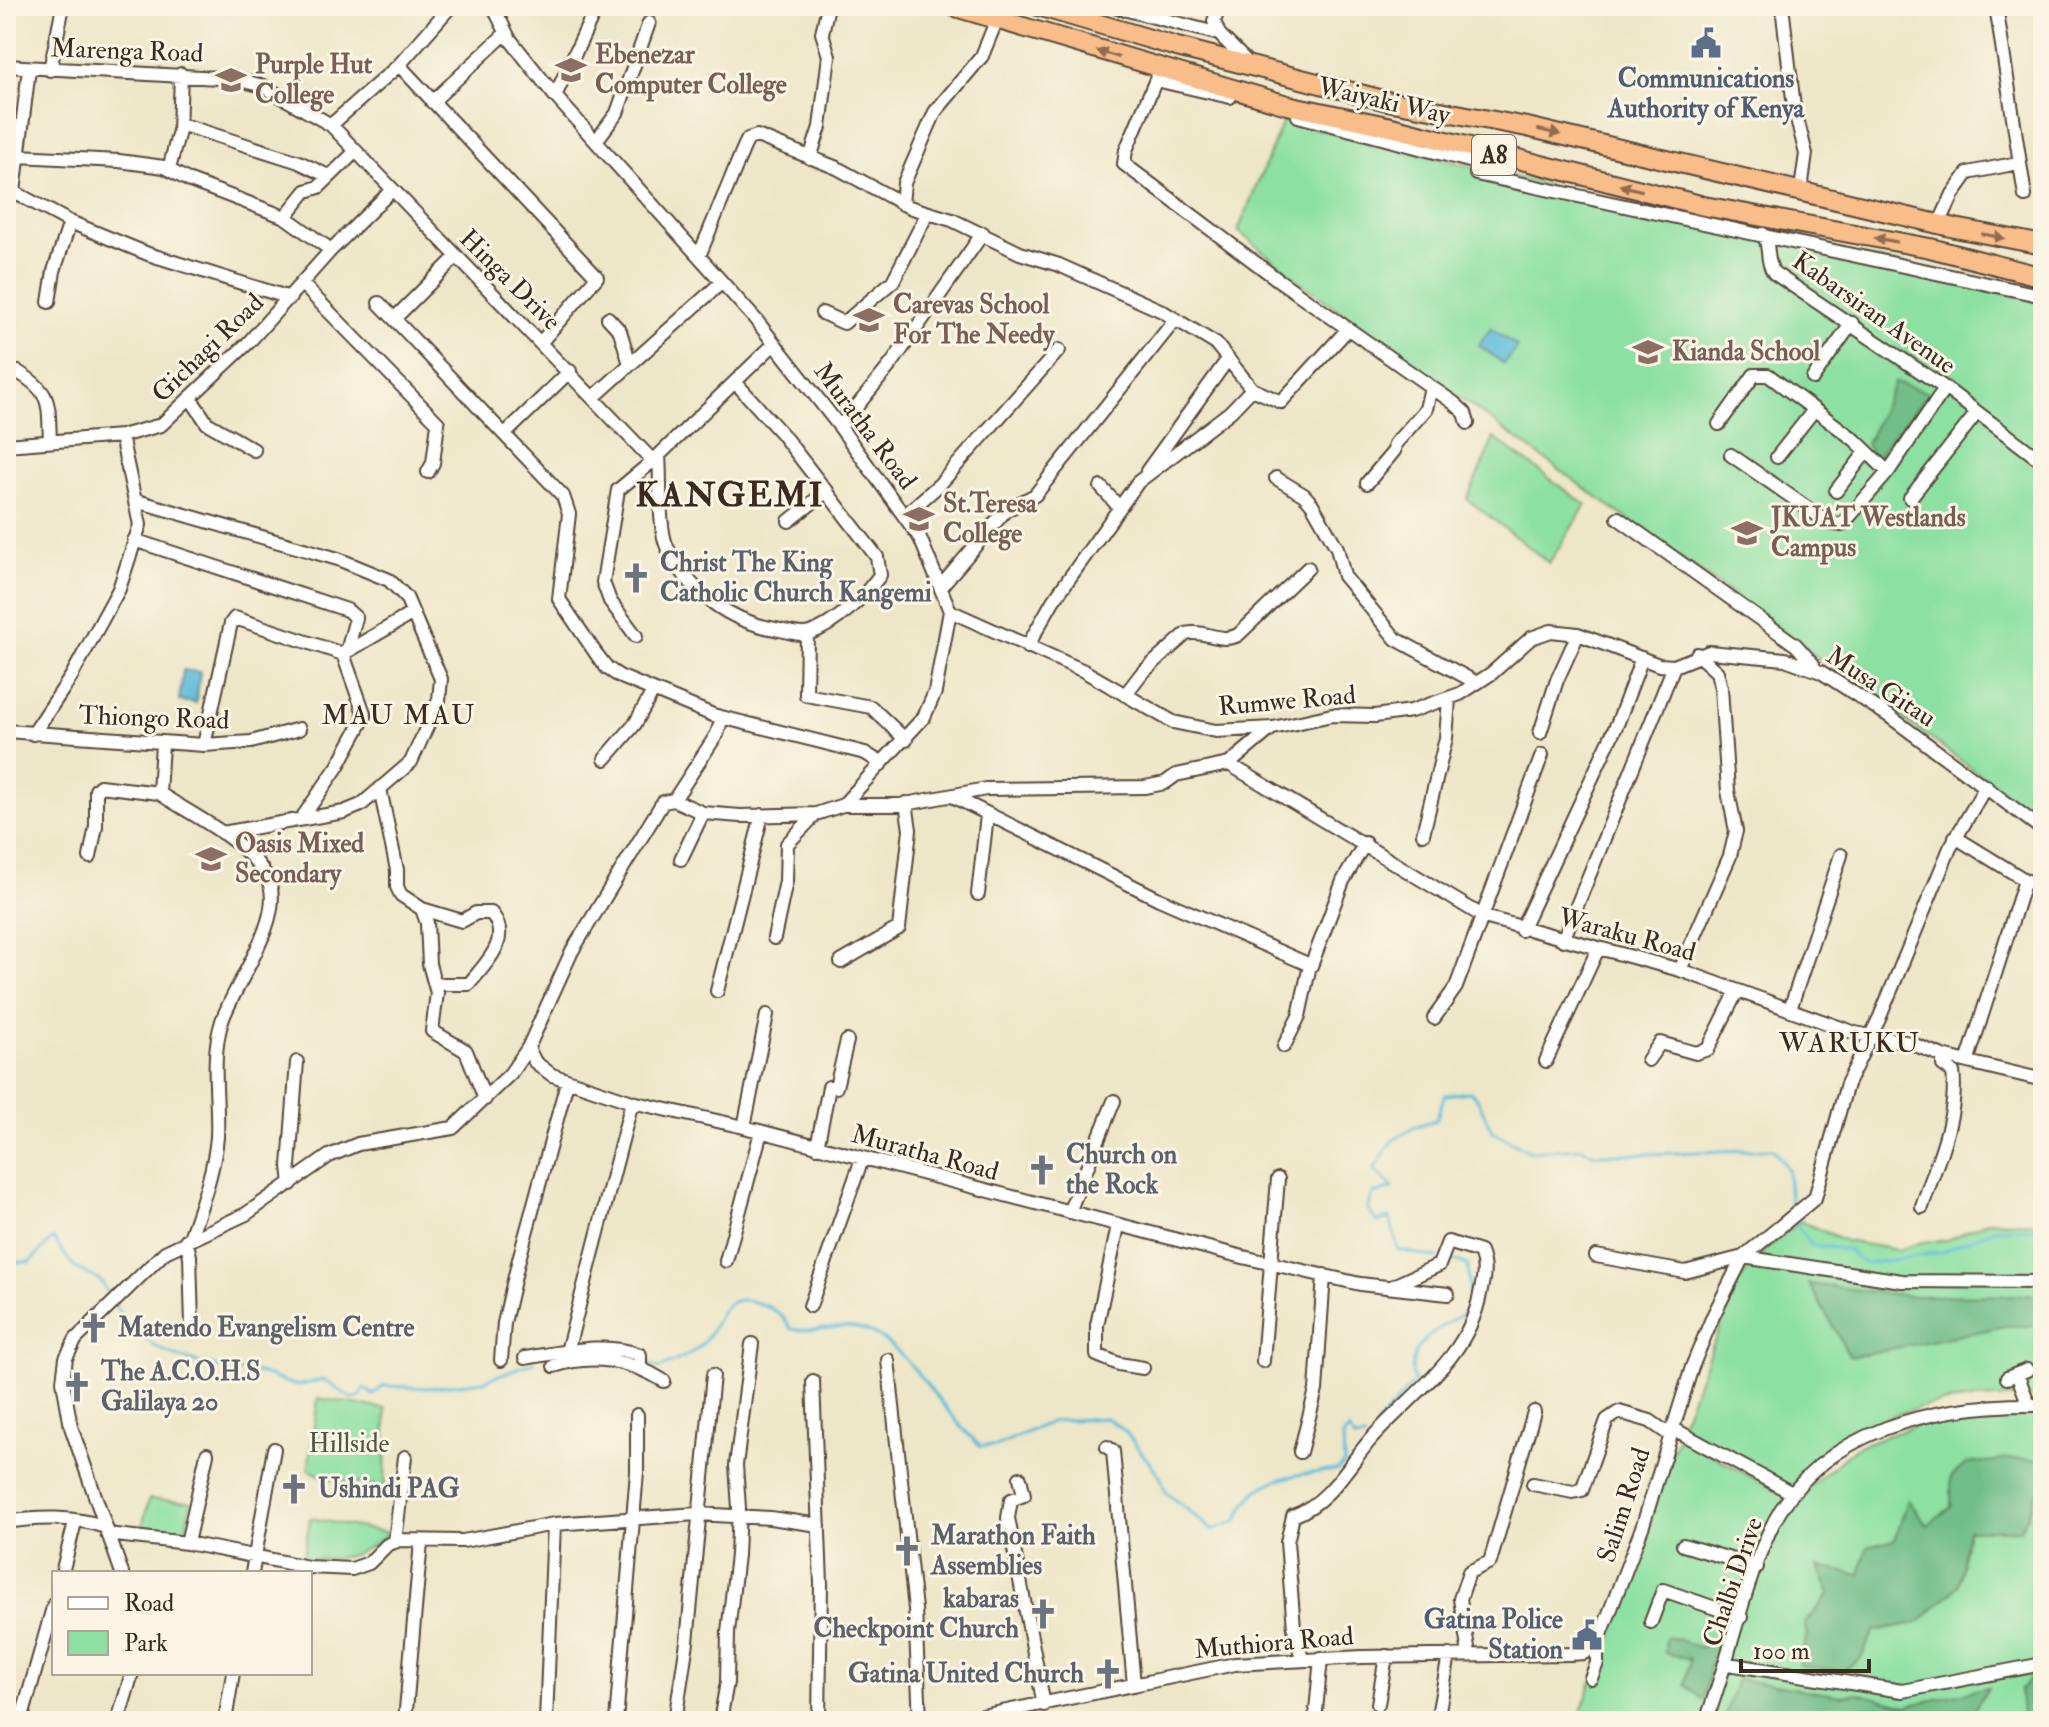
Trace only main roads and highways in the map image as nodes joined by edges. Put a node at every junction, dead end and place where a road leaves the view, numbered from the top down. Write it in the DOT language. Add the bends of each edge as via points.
graph roads {
  1 [pos="952,6"];
  2 [pos="1038,6"];
  3 [pos="1820,194"];
  4 [pos="1942,225"];
  5 [pos="1817,227"];
  6 [pos="2043,245"];
  7 [pos="1940,251"];
  8 [pos="2043,277"];
  5 -- 1 [label="highway, Waiyaki Way / A8, one-way" via="1765,226 1704,206 1477,157 1158,75"];
  2 -- 3 [label="highway, Waiyaki Way / A8, one-way" via="1387,101"];
  3 -- 4 [label="highway, Waiyaki Way / A8"];
  3 -- 5 [label="highway" via="1809,214"];
  4 -- 6 [label="highway, Waiyaki Way / A8, one-way"];
  4 -- 7 [label="highway" via="1935,238"];
  7 -- 5 [label="highway, Waiyaki Way / A8, one-way"];
  7 -- 8 [label="highway, Waiyaki Way / A8"];
}
